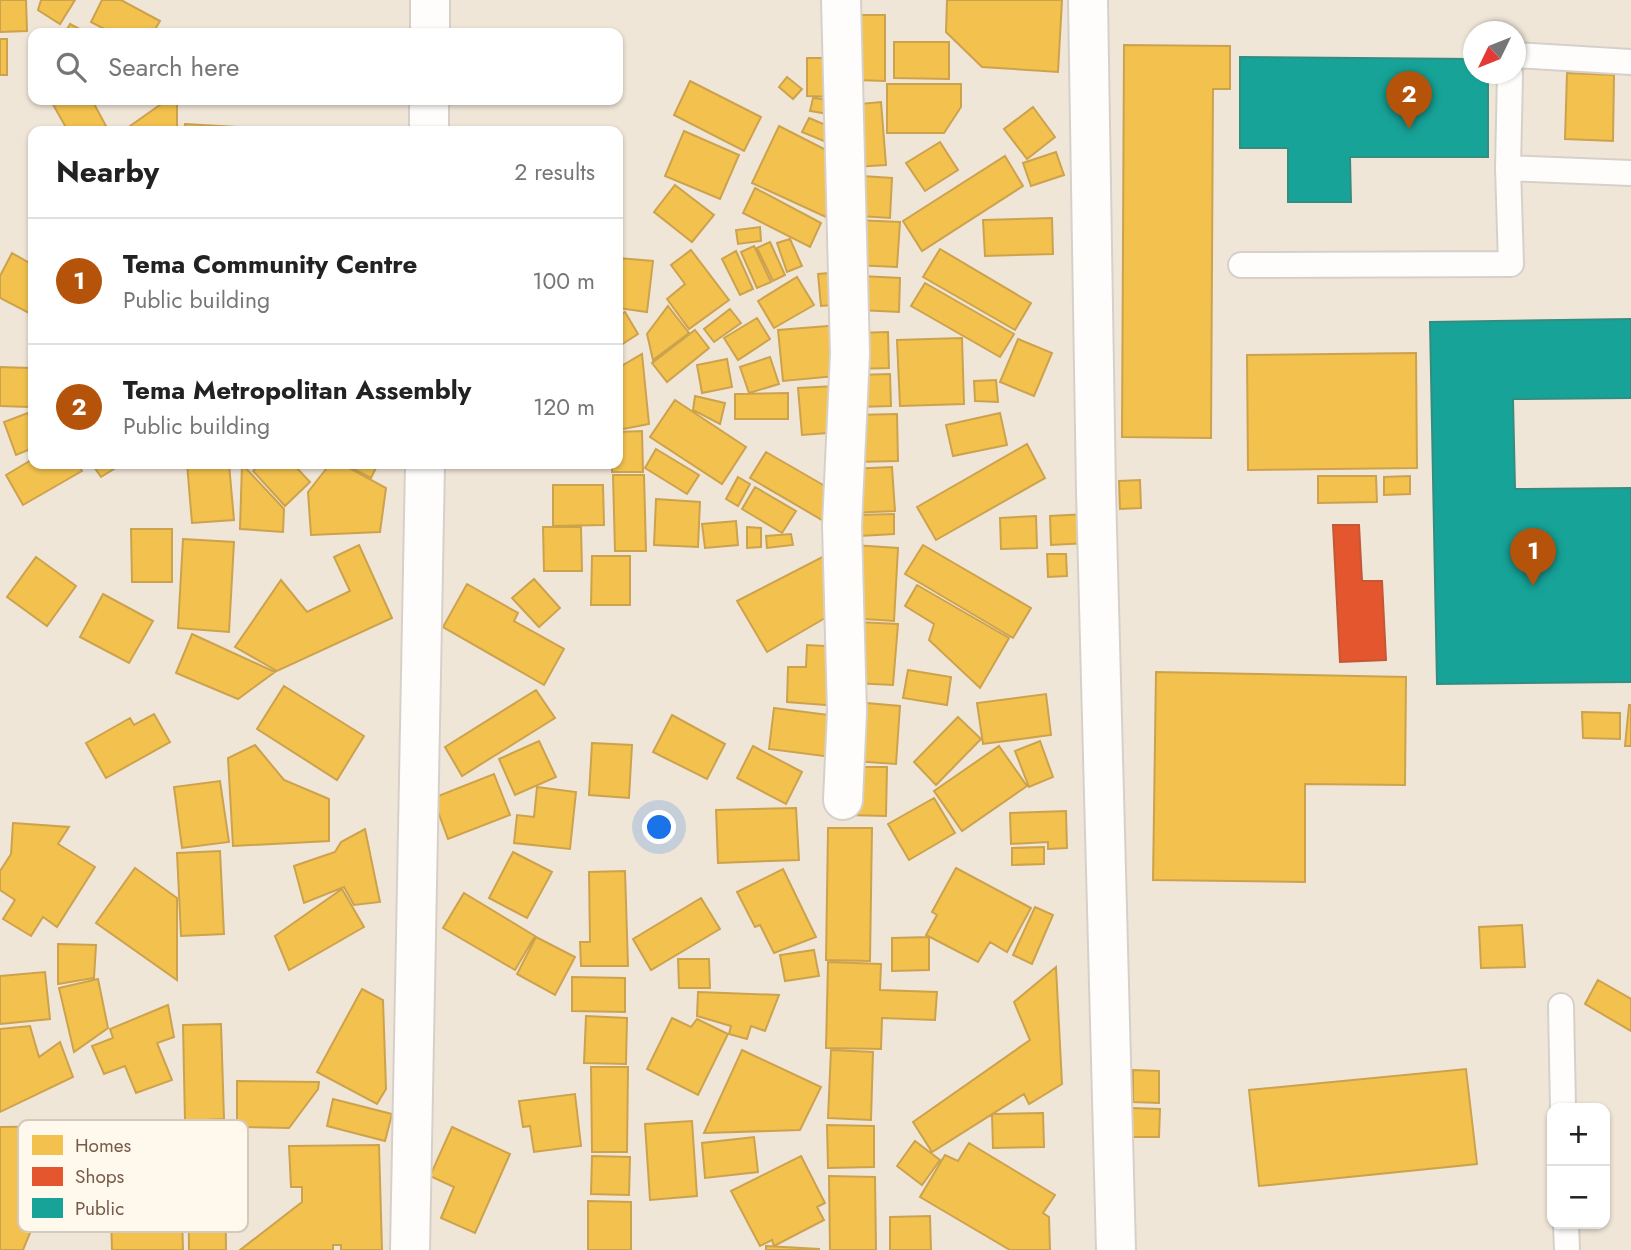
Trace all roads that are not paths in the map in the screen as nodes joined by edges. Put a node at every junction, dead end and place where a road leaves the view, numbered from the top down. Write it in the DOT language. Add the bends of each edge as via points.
graph roads {
  1 [pos="430,0"];
  2 [pos="841,0"];
  3 [pos="1088,0"];
  4 [pos="430,28"];
  5 [pos="1526,56"];
  6 [pos="1631,62"];
  7 [pos="1510,84"];
  8 [pos="429,105"];
  9 [pos="429,126"];
  10 [pos="1508,168"];
  11 [pos="1631,173"];
  12 [pos="1241,265"];
  13 [pos="425,469"];
  14 [pos="843,800"];
  15 [pos="1561,1006"];
  16 [pos="1563,1103"];
  17 [pos="1566,1229"];
  18 [pos="410,1250"];
  19 [pos="1116,1250"];
  20 [pos="1567,1250"];
  1 -- 4 [label="street"];
  2 -- 14 [label="street" via="850,354 842,525 847,712"];
  3 -- 19 [label="street"];
  5 -- 6 [label="lane"];
  7 -- 10 [label="lane"];
  8 -- 9 [label="street"];
  10 -- 11 [label="lane"];
  10 -- 12 [label="lane" via="1511,264"];
  13 -- 18 [label="street"];
  15 -- 16 [label="lane"];
  17 -- 20 [label="lane"];
}
